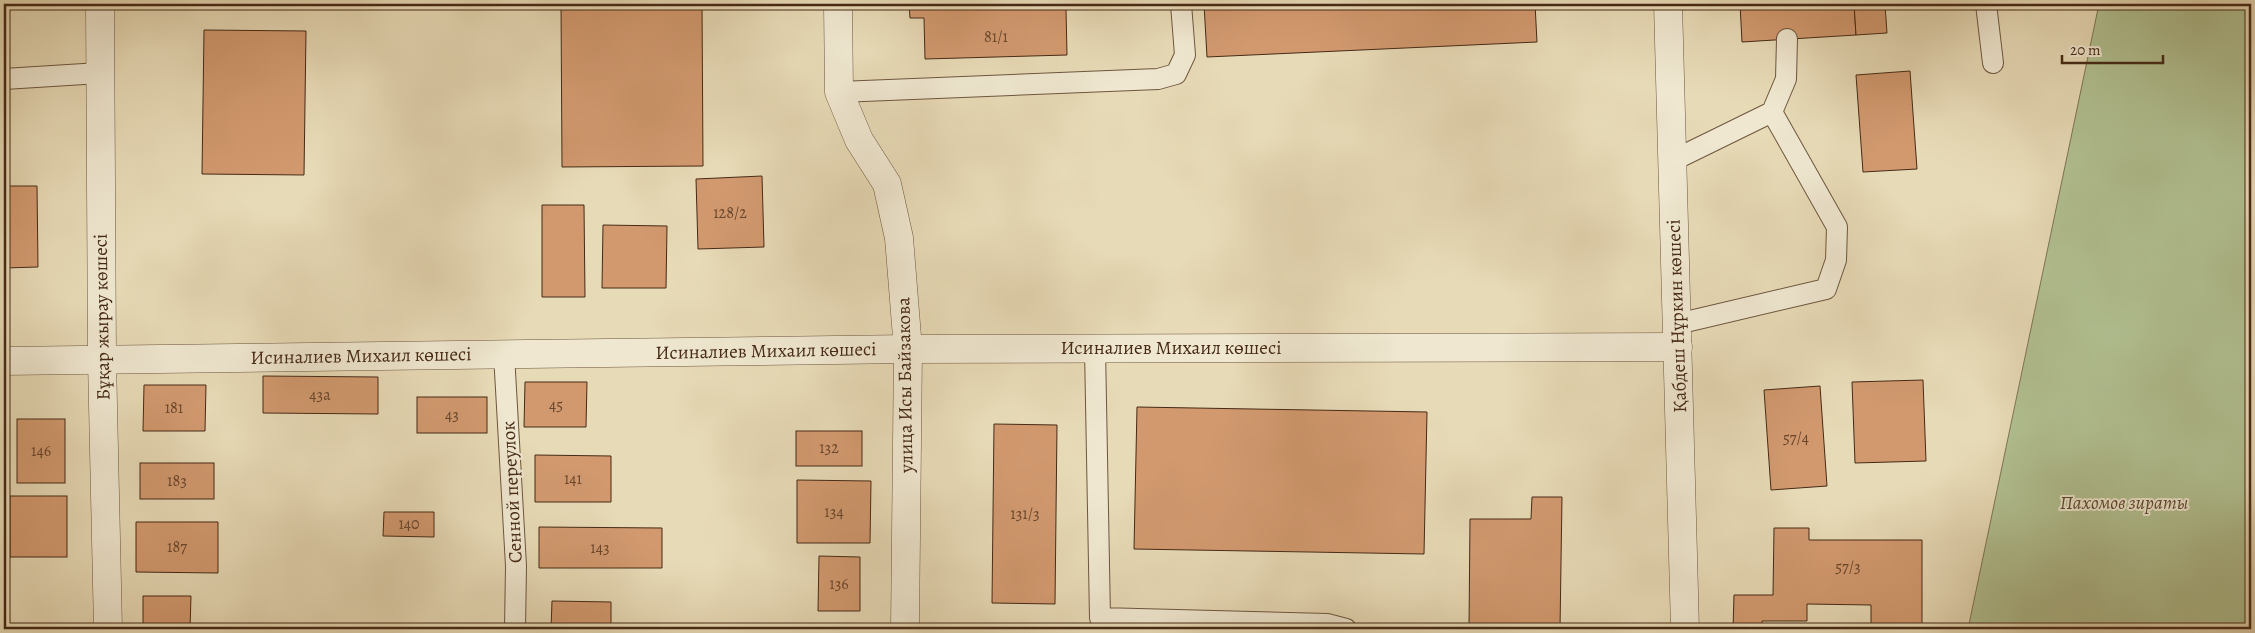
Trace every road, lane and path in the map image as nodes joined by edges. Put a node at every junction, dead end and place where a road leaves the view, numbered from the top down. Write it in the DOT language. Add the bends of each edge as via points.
graph roads {
  1 [pos="100,4"];
  2 [pos="838,4"];
  3 [pos="1181,4"];
  4 [pos="1668,4"];
  5 [pos="1986,4"];
  6 [pos="1787,39"];
  7 [pos="1993,63"];
  8 [pos="100,73"];
  9 [pos="4,79"];
  10 [pos="839,92"];
  11 [pos="1772,112"];
  12 [pos="1672,161"];
  13 [pos="1677,335"];
  14 [pos="1095,348"];
  15 [pos="908,349"];
  16 [pos="504,354"];
  17 [pos="102,360"];
  18 [pos="4,362"];
  19 [pos="1100,623"];
  20 [pos="108,629"];
  21 [pos="516,629"];
  22 [pos="905,629"];
  23 [pos="1346,629"];
  24 [pos="1685,629"];
  1 -- 8 [label="street, Бұқар жырау көшесі"];
  2 -- 10 [label="street, улица Исы Байзакова"];
  3 -- 10 [label="lane" via="1185,55 1176,74 1158,79"];
  4 -- 12 [label="street, Қабдеш Нұркин көшесі"];
  5 -- 7 [label="lane"];
  6 -- 11 [label="lane" via="1786,79"];
  8 -- 9 [label="lane"];
  8 -- 17 [label="street, Бұқар жырау көшесі"];
  10 -- 15 [label="street, улица Исы Байзакова" via="859,140 887,184 899,238"];
  11 -- 12 [label="lane"];
  11 -- 13 [label="lane" via="1837,227 1836,260 1826,289"];
  12 -- 13 [label="street, Қабдеш Нұркин көшесі"];
  13 -- 14 [label="street, Исиналиев Михаил көшесі"];
  13 -- 24 [label="street, Қабдеш Нұркин көшесі"];
  14 -- 15 [label="street, Исиналиев Михаил көшесі"];
  14 -- 19 [label="lane"];
  15 -- 16 [label="street, Исиналиев Михаил көшесі"];
  15 -- 22 [label="street, улица Исы Байзакова"];
  16 -- 17 [label="street, Исиналиев Михаил көшесі"];
  16 -- 21 [label="lane, Сенной переулок" via="516,566"];
  17 -- 18 [label="street, Исиналиев Михаил көшесі"];
  17 -- 20 [label="street, Бұқар жырау көшесі"];
  19 -- 23 [label="lane" via="1327,624"];
}
